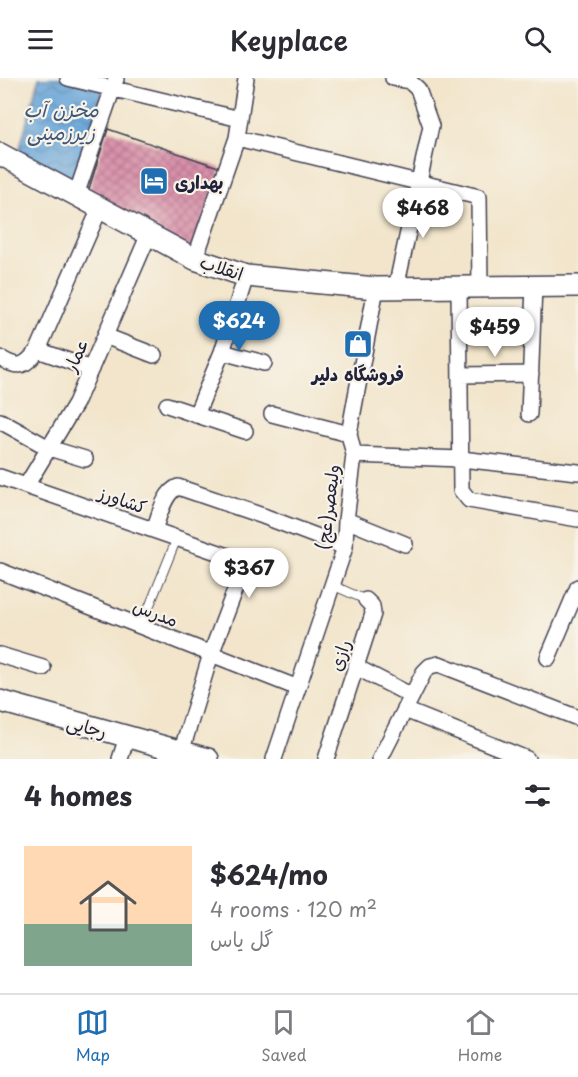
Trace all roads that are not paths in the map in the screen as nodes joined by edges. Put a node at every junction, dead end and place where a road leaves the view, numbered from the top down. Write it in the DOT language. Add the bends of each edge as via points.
graph roads {
  1 [pos="68,78"];
  2 [pos="246,78"];
  3 [pos="393,78"];
  4 [pos="115,83"];
  5 [pos="240,119"];
  6 [pos="237,138"];
  7 [pos="2,159"];
  8 [pos="418,183"];
  9 [pos="76,195"];
  10 [pos="100,208"];
  11 [pos="149,234"];
  12 [pos="195,259"];
  13 [pos="246,276"];
  14 [pos="534,286"];
  15 [pos="578,286"];
  16 [pos="459,287"];
  17 [pos="480,287"];
  18 [pos="386,288"];
  19 [pos="105,336"];
  20 [pos="38,350"];
  21 [pos="222,352"];
  22 [pos="154,355"];
  23 [pos="0,358"];
  24 [pos="264,363"];
  25 [pos="91,369"];
  26 [pos="531,374"];
  27 [pos="460,375"];
  28 [pos="167,405"];
  29 [pos="272,414"];
  30 [pos="529,414"];
  31 [pos="196,415"];
  32 [pos="0,421"];
  33 [pos="245,431"];
  34 [pos="349,434"];
  35 [pos="49,448"];
  36 [pos="354,455"];
  37 [pos="85,459"];
  38 [pos="461,459"];
  39 [pos="578,472"];
  40 [pos="0,477"];
  41 [pos="26,486"];
  42 [pos="578,519"];
  43 [pos="346,520"];
  44 [pos="153,530"];
  45 [pos="177,538"];
  46 [pos="405,544"];
  47 [pos="345,547"];
  48 [pos="0,572"];
  49 [pos="332,585"];
  50 [pos="578,587"];
  51 [pos="366,600"];
  52 [pos="141,627"];
  53 [pos="211,654"];
  54 [pos="0,655"];
  55 [pos="548,658"];
  56 [pos="43,668"];
  57 [pos="356,668"];
  58 [pos="298,688"];
  59 [pos="0,701"];
  60 [pos="409,703"];
  61 [pos="578,718"];
  62 [pos="127,737"];
  63 [pos="180,756"];
  64 [pos="120,759"];
  65 [pos="208,759"];
  66 [pos="274,759"];
  67 [pos="326,759"];
  68 [pos="380,759"];
  69 [pos="526,759"];
  1 -- 4 [label="street"];
  2 -- 5 [label="street"];
  3 -- 8 [label="street, ولیعصر(عج)" via="409,81 418,89 429,117 431,126"];
  4 -- 5 [label="street"];
  4 -- 9 [label="street"];
  5 -- 6 [label="street"];
  6 -- 8 [label="street"];
  6 -- 12 [label="street"];
  7 -- 9 [label="street, انقلاب"];
  8 -- 17 [label="street" via="479,197"];
  8 -- 18 [label="street, ولیعصر(عج)"];
  9 -- 10 [label="street, انقلاب"];
  10 -- 11 [label="street, انقلاب"];
  10 -- 20 [label="street"];
  11 -- 12 [label="street, انقلاب"];
  11 -- 19 [label="street, عمار"];
  12 -- 13 [label="street, انقلاب"];
  13 -- 18 [label="street, انقلاب"];
  13 -- 21 [label="street"];
  14 -- 15 [label="street, انقلاب"];
  14 -- 17 [label="street, انقلاب"];
  14 -- 26 [label="street"];
  16 -- 17 [label="street, انقلاب"];
  16 -- 18 [label="street, انقلاب"];
  16 -- 27 [label="street"];
  18 -- 34 [label="street, ولیعصر(عج)"];
  19 -- 22 [label="street"];
  19 -- 25 [label="street, عمار"];
  20 -- 23 [label="street" via="27,363 18,366"];
  20 -- 25 [label="street"];
  21 -- 24 [label="street"];
  21 -- 31 [label="street"];
  25 -- 35 [label="street, عمار"];
  26 -- 27 [label="street"];
  26 -- 30 [label="street"];
  27 -- 38 [label="street"];
  28 -- 31 [label="street"];
  29 -- 34 [label="street"];
  31 -- 33 [label="street"];
  32 -- 35 [label="street"];
  34 -- 36 [label="street, ولیعصر(عج)"];
  35 -- 37 [label="street"];
  35 -- 41 [label="street, عمار"];
  36 -- 38 [label="street"];
  36 -- 43 [label="street, ولیعصر(عج)"];
  38 -- 39 [label="street"];
  38 -- 42 [label="street" via="461,490 469,500"];
  40 -- 41 [label="street, کشاورز"];
  41 -- 44 [label="street, کشاورز"];
  43 -- 46 [label="street"];
  43 -- 47 [label="street, ولیعصر(عج)"];
  44 -- 45 [label="street, کشاورز"];
  44 -- 47 [label="street" via="168,494 178,488"];
  45 -- 52 [label="lane"];
  45 -- 53 [label="street, کشاورز" via="234,558 243,569"];
  47 -- 49 [label="street, ولیعصر(عج)"];
  48 -- 52 [label="street, مدرس"];
  49 -- 51 [label="lane, رازی"];
  49 -- 58 [label="street, ولیعصر(عج)"];
  50 -- 55 [label="street"];
  51 -- 57 [label="street, رازی" via="373,614"];
  52 -- 53 [label="street, مدرس"];
  53 -- 58 [label="street, مدرس"];
  53 -- 63 [label="street"];
  54 -- 56 [label="street"];
  57 -- 60 [label="street"];
  57 -- 67 [label="street, رازی"];
  58 -- 66 [label="street, ولیعصر(عج)"];
  59 -- 62 [label="street, رجایی"];
  60 -- 61 [label="street" via="424,672 439,664"];
  60 -- 68 [label="street"];
  60 -- 69 [label="street"];
  62 -- 63 [label="street, رجایی"];
  62 -- 64 [label="street"];
  63 -- 65 [label="street, رجایی"];
}
